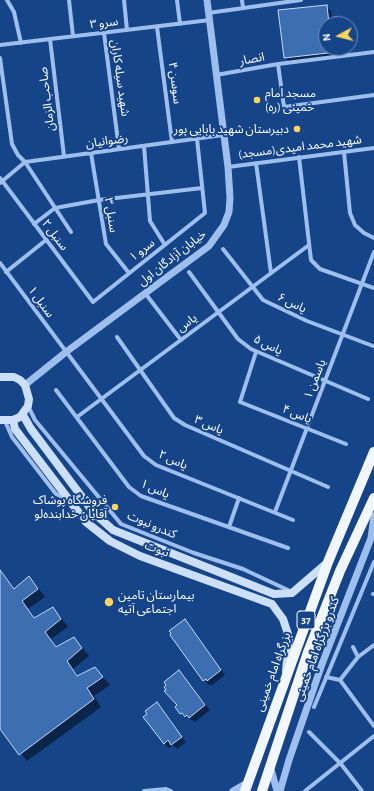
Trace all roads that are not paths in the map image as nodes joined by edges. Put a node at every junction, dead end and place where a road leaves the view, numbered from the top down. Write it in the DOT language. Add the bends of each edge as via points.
graph roads {
  1 [pos="7,0"];
  2 [pos="69,0"];
  3 [pos="124,0"];
  4 [pos="178,0"];
  5 [pos="206,0"];
  6 [pos="242,0"];
  7 [pos="301,0"];
  8 [pos="285,1"];
  9 [pos="243,8"];
  10 [pos="209,17"];
  11 [pos="180,24"];
  12 [pos="157,27"];
  13 [pos="127,30"];
  14 [pos="104,33"];
  15 [pos="74,36"];
  16 [pos="50,39"];
  17 [pos="21,42"];
  18 [pos="0,45"];
  19 [pos="374,52"];
  20 [pos="0,58"];
  21 [pos="278,64"];
  22 [pos="216,76"];
  23 [pos="374,95"];
  24 [pos="223,135"];
  25 [pos="197,139"];
  26 [pos="172,142"];
  27 [pos="144,146"];
  28 [pos="374,148"];
  29 [pos="119,149"];
  30 [pos="344,152"];
  31 [pos="91,153"];
  32 [pos="64,156"];
  33 [pos="299,158"];
  34 [pos="25,162"];
  35 [pos="256,163"];
  36 [pos="228,166"];
  37 [pos="1,181"];
  38 [pos="202,188"];
  39 [pos="148,195"];
  40 [pos="99,200"];
  41 [pos="55,208"];
  42 [pos="34,224"];
  43 [pos="71,232"];
  44 [pos="374,238"];
  45 [pos="46,240"];
  46 [pos="165,245"];
  47 [pos="309,245"];
  48 [pos="223,249"];
  49 [pos="374,252"];
  50 [pos="0,263"];
  51 [pos="6,272"];
  52 [pos="189,272"];
  53 [pos="271,272"];
  54 [pos="129,273"];
  55 [pos="362,283"];
  56 [pos="252,287"];
  57 [pos="374,288"];
  58 [pos="145,293"];
  59 [pos="92,302"];
  60 [pos="218,312"];
  61 [pos="343,334"];
  62 [pos="118,337"];
  63 [pos="181,340"];
  64 [pos="373,346"];
  65 [pos="66,352"];
  66 [pos="256,352"];
  67 [pos="141,370"];
  68 [pos="0,377"];
  69 [pos="325,381"];
  70 [pos="25,385"];
  71 [pos="56,390"];
  72 [pos="368,399"];
  73 [pos="101,400"];
  74 [pos="28,406"];
  75 [pos="23,415"];
  76 [pos="77,417"];
  77 [pos="6,421"];
  78 [pos="306,428"];
  79 [pos="346,444"];
  80 [pos="374,452"];
  81 [pos="290,471"];
  82 [pos="328,487"];
  83 [pos="239,498"];
  84 [pos="374,498"];
  85 [pos="275,512"];
  86 [pos="374,516"];
  87 [pos="293,520"];
  88 [pos="229,527"];
  89 [pos="288,548"];
  90 [pos="328,562"];
  91 [pos="374,562"];
  92 [pos="292,592"];
  93 [pos="374,645"];
  94 [pos="353,647"];
  95 [pos="358,658"];
  96 [pos="286,675"];
  97 [pos="326,677"];
  98 [pos="340,680"];
  99 [pos="314,707"];
  100 [pos="374,726"];
  101 [pos="309,732"];
  102 [pos="374,736"];
  103 [pos="340,764"];
  104 [pos="270,766"];
  105 [pos="246,787"];
  106 [pos="144,791"];
  107 [pos="171,791"];
  108 [pos="233,791"];
  109 [pos="262,791"];
  110 [pos="279,791"];
  111 [pos="305,791"];
  112 [pos="362,791"];
  1 -- 17 [label="street" via="14,12"];
  2 -- 15 [label="street"];
  3 -- 13 [label="street"];
  4 -- 11 [label="street"];
  5 -- 10 [label="street, خیابان آزادگان اول"];
  6 -- 9 [label="street"];
  7 -- 8 [label="street, سرو ۳"];
  8 -- 9 [label="street, سرو ۳"];
  9 -- 10 [label="street, سرو ۳"];
  10 -- 11 [label="street, سرو ۳"];
  10 -- 22 [label="street, خیابان آزادگان اول"];
  11 -- 12 [label="street, سرو ۳"];
  12 -- 13 [label="street, سرو ۳"];
  12 -- 26 [label="street, سوسن ۴"];
  13 -- 14 [label="street, سرو ۳"];
  14 -- 15 [label="street, سرو ۳"];
  14 -- 29 [label="street, شهید سیله کاران"];
  15 -- 16 [label="street, سرو ۳"];
  16 -- 17 [label="street, سرو ۳"];
  16 -- 32 [label="street, صاحب الزمان"];
  17 -- 18 [label="street, سرو ۳"];
  19 -- 21 [label="street"];
  20 -- 34 [label="street" via="12,144"];
  21 -- 22 [label="street, انصار"];
  21 -- 23 [label="street, انصار" via="284,106"];
  22 -- 24 [label="street, خیابان آزادگان اول"];
  24 -- 25 [label="street, رضوانیان"];
  24 -- 36 [label="street, خیابان آزادگان اول"];
  25 -- 26 [label="street, رضوانیان"];
  25 -- 38 [label="street"];
  26 -- 27 [label="street, رضوانیان"];
  27 -- 29 [label="street, رضوانیان"];
  27 -- 39 [label="street"];
  28 -- 30 [label="street, (مسجد)شهید محمد امیدی"];
  29 -- 31 [label="street, رضوانیان"];
  30 -- 33 [label="street, (مسجد)شهید محمد امیدی"];
  30 -- 44 [label="street" via="350,213 355,225"];
  31 -- 32 [label="street, رضوانیان"];
  31 -- 40 [label="street, سنبل ۳"];
  32 -- 34 [label="street, رضوانیان"];
  33 -- 35 [label="street, (مسجد)شهید محمد امیدی"];
  33 -- 47 [label="street"];
  34 -- 37 [label="street"];
  34 -- 41 [label="street"];
  35 -- 36 [label="street, (مسجد)شهید محمد امیدی"];
  35 -- 53 [label="street"];
  36 -- 58 [label="street, خیابان آزادگان اول" via="229,212 217,237 209,246"];
  37 -- 42 [label="street, سنبل ۲"];
  38 -- 39 [label="street"];
  38 -- 46 [label="street, سرو ۱" via="205,213"];
  39 -- 40 [label="street"];
  39 -- 46 [label="street" via="150,221"];
  40 -- 41 [label="street"];
  40 -- 54 [label="street, سنبل ۳" via="106,244"];
  41 -- 42 [label="street"];
  41 -- 43 [label="street"];
  42 -- 45 [label="street, سنبل ۲"];
  45 -- 51 [label="street"];
  45 -- 59 [label="street, سنبل ۲"];
  46 -- 54 [label="street, سرو ۱"];
  47 -- 53 [label="street, یاس"];
  47 -- 55 [label="street" via="310,260 320,269"];
  48 -- 56 [label="street, یاس ۶"];
  49 -- 55 [label="street, یاسمن ۱"];
  50 -- 51 [label="street, سنبل ۱"];
  51 -- 65 [label="street, سنبل ۱"];
  52 -- 60 [label="street, یاس ۵"];
  53 -- 56 [label="street, یاس"];
  54 -- 59 [label="street, سرو ۱"];
  55 -- 57 [label="street"];
  55 -- 61 [label="street, یاسمن ۱"];
  56 -- 60 [label="street, یاس"];
  56 -- 61 [label="street, یاس ۶" via="263,300 307,321"];
  58 -- 63 [label="street"];
  58 -- 65 [label="street, خیابان آزادگان اول"];
  60 -- 63 [label="street, یاس"];
  60 -- 66 [label="street, یاس ۵" via="238,339"];
  61 -- 64 [label="street, یاس ۶"];
  61 -- 69 [label="street, یاسمن ۱"];
  62 -- 67 [label="street, یاس ۳"];
  63 -- 67 [label="street, یاس"];
  65 -- 70 [label="street, خیابان آزادگان اول"];
  65 -- 73 [label="street, یاس ۲"];
  66 -- 69 [label="street, یاس ۵"];
  66 -- 78 [label="street, یاس ۴" via="240,402"];
  67 -- 73 [label="street, یاس"];
  67 -- 81 [label="street, یاس ۳" via="174,418"];
  68 -- 70 [label="main road" via="14,377"];
  69 -- 72 [label="street, یاس ۵"];
  69 -- 78 [label="street, یاسمن ۱"];
  70 -- 74 [label="main road"];
  71 -- 76 [label="street, یاس ۱"];
  73 -- 76 [label="street, یاس"];
  73 -- 83 [label="street, یاس ۲" via="144,456 156,464"];
  74 -- 75 [label="main road"];
  74 -- 92 [label="street, کندرو نبوت" via="35,420 121,524 243,569"];
  75 -- 77 [label="main road"];
  75 -- 92 [label="main road, نبوت" via="94,513 113,530 274,594"];
  76 -- 88 [label="street, یاس ۱" via="129,487 141,496"];
  77 -- 96 [label="main road, نبوت" via="16,429 86,522 110,541 140,556 272,604 283,618 289,637"];
  78 -- 79 [label="street, یاس ۴"];
  78 -- 81 [label="street, یاسمن ۱"];
  80 -- 90 [label="highway, بزرگراه امام خمینی / 37"];
  81 -- 82 [label="street, یاس ۳"];
  81 -- 85 [label="street, یاسمن ۱"];
  83 -- 85 [label="street, یاس ۲"];
  83 -- 88 [label="street"];
  84 -- 104 [label="highway, 37" via="340,571 308,652"];
  85 -- 87 [label="street, یاس ۲"];
  86 -- 110 [label="street, کندرو بزرگراه امام خمینی" via="371,538 322,664"];
  88 -- 89 [label="street, یاس ۱"];
  90 -- 92 [label="main road"];
  90 -- 96 [label="highway, بزرگراه امام خمینی / 37"];
  91 -- 97 [label="street"];
  93 -- 95 [label="street"];
  94 -- 95 [label="street"];
  95 -- 98 [label="street"];
  96 -- 105 [label="highway, بزرگراه امام خمینی / 37"];
  97 -- 98 [label="street"];
  97 -- 99 [label="street"];
  98 -- 100 [label="street"];
  101 -- 103 [label="street"];
  102 -- 103 [label="street"];
  103 -- 111 [label="street"];
  103 -- 112 [label="street"];
  104 -- 109 [label="highway, 37"];
  104 -- 110 [label="street"];
  105 -- 108 [label="street"];
  106 -- 107 [label="street"];
}
